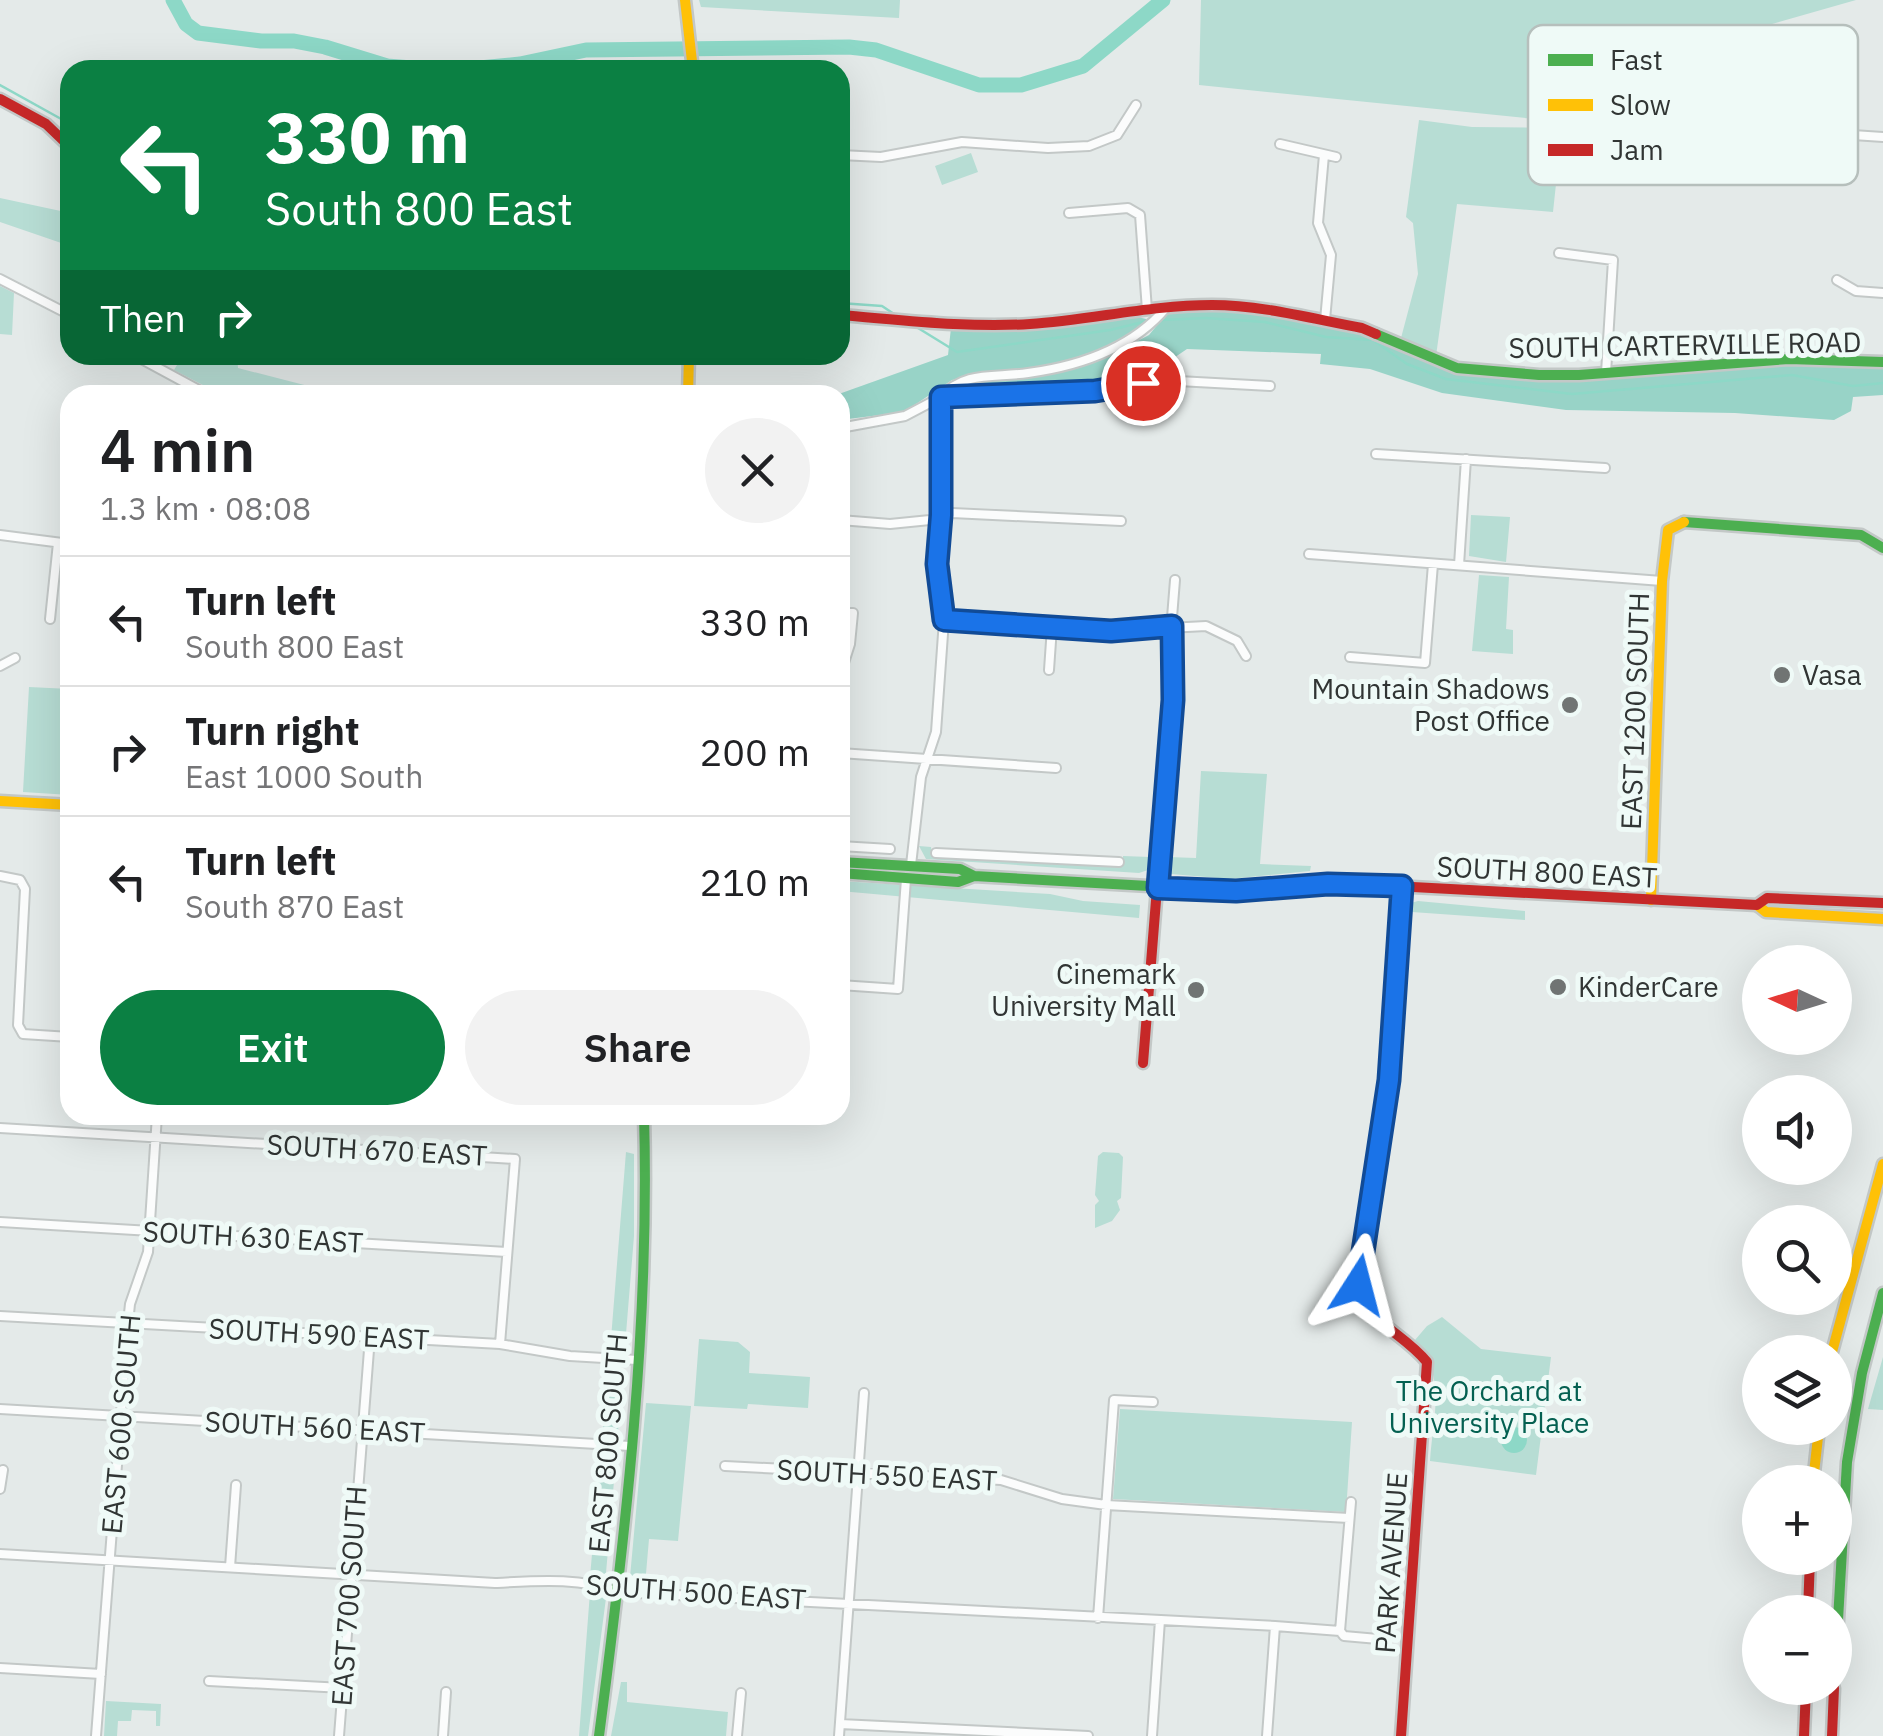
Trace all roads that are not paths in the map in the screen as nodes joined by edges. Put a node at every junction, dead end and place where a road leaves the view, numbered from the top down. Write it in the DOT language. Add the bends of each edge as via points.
graph roads {
  1 [pos="684,0"];
  2 [pos="692,60"];
  3 [pos="0,100"];
  4 [pos="1136,104"];
  5 [pos="1858,135"];
  6 [pos="1883,136"];
  7 [pos="60,137"];
  8 [pos="1280,144"];
  9 [pos="850,155"];
  10 [pos="1324,155"];
  11 [pos="1336,157"];
  12 [pos="1069,213"];
  13 [pos="1559,253"];
  14 [pos="0,279"];
  15 [pos="1836,280"];
  16 [pos="1883,293"];
  17 [pos="1167,306"];
  18 [pos="60,309"];
  19 [pos="1147,310"];
  20 [pos="850,316"];
  21 [pos="1325,320"];
  22 [pos="1883,362"];
  23 [pos="152,365"];
  24 [pos="1606,373"];
  25 [pos="190,385"];
  26 [pos="1270,386"];
  27 [pos="941,397"];
  28 [pos="850,426"];
  29 [pos="1376,454"];
  30 [pos="1466,459"];
  31 [pos="1605,468"];
  32 [pos="941,515"];
  33 [pos="850,521"];
  34 [pos="1121,521"];
  35 [pos="0,535"];
  36 [pos="58,543"];
  37 [pos="1883,548"];
  38 [pos="1309,554"];
  39 [pos="1433,564"];
  40 [pos="1458,564"];
  41 [pos="1175,580"];
  42 [pos="1662,581"];
  43 [pos="850,613"];
  44 [pos="50,618"];
  45 [pos="944,620"];
  46 [pos="1172,626"];
  47 [pos="1052,627"];
  48 [pos="850,644"];
  49 [pos="1246,656"];
  50 [pos="1350,657"];
  51 [pos="14,658"];
  52 [pos="0,666"];
  53 [pos="1048,670"];
  54 [pos="850,754"];
  55 [pos="927,759"];
  56 [pos="1056,768"];
  57 [pos="0,802"];
  58 [pos="60,805"];
  59 [pos="850,847"];
  60 [pos="859,847"];
  61 [pos="890,849"];
  62 [pos="936,853"];
  63 [pos="1013,857"];
  64 [pos="1095,861"];
  65 [pos="850,862"];
  66 [pos="858,862"];
  67 [pos="1120,862"];
  68 [pos="911,866"];
  69 [pos="850,871"];
  70 [pos="850,875"];
  71 [pos="0,876"];
  72 [pos="974,876"];
  73 [pos="1012,878"];
  74 [pos="906,879"];
  75 [pos="1093,884"];
  76 [pos="1402,886"];
  77 [pos="1158,888"];
  78 [pos="1650,900"];
  79 [pos="1883,903"];
  80 [pos="1758,904"];
  81 [pos="1883,919"];
  82 [pos="850,986"];
  83 [pos="60,1036"];
  84 [pos="1143,1064"];
  85 [pos="157,1125"];
  86 [pos="644,1125"];
  87 [pos="0,1128"];
  88 [pos="156,1137"];
  89 [pos="1883,1164"];
  90 [pos="0,1222"];
  91 [pos="150,1231"];
  92 [pos="507,1252"];
  93 [pos="1883,1293"];
  94 [pos="0,1316"];
  95 [pos="128,1323"];
  96 [pos="1837,1335"];
  97 [pos="370,1337"];
  98 [pos="500,1344"];
  99 [pos="637,1360"];
  100 [pos="864,1392"];
  101 [pos="1153,1402"];
  102 [pos="0,1409"];
  103 [pos="121,1416"];
  104 [pos="362,1429"];
  105 [pos="630,1446"];
  106 [pos="725,1466"];
  107 [pos="3,1470"];
  108 [pos="859,1473"];
  109 [pos="236,1485"];
  110 [pos="0,1488"];
  111 [pos="1351,1502"];
  112 [pos="1106,1505"];
  113 [pos="1349,1518"];
  114 [pos="0,1554"];
  115 [pos="110,1561"];
  116 [pos="230,1567"];
  117 [pos="351,1575"];
  118 [pos="618,1592"];
  119 [pos="1839,1595"];
  120 [pos="848,1604"];
  121 [pos="1098,1618"];
  122 [pos="1160,1620"];
  123 [pos="1275,1626"];
  124 [pos="1340,1631"];
  125 [pos="1388,1634"];
  126 [pos="0,1668"];
  127 [pos="100,1674"];
  128 [pos="209,1680"];
  129 [pos="343,1688"];
  130 [pos="446,1692"];
  131 [pos="741,1693"];
  132 [pos="1805,1705"];
  133 [pos="1833,1705"];
  134 [pos="840,1724"];
  135 [pos="96,1736"];
  136 [pos="339,1736"];
  137 [pos="443,1736"];
  138 [pos="599,1736"];
  139 [pos="737,1736"];
  140 [pos="839,1736"];
  141 [pos="1088,1736"];
  142 [pos="1152,1736"];
  143 [pos="1268,1736"];
  144 [pos="1401,1736"];
  145 [pos="1804,1736"];
  146 [pos="1832,1736"];
  1 -- 2 [label="main road"];
  3 -- 7 [label="main road"];
  4 -- 9 [label="street" via="1118,135 1089,146 962,142 881,158"];
  5 -- 6 [label="street"];
  8 -- 10 [label="street"];
  10 -- 11 [label="street"];
  10 -- 21 [label="street" via="1318,223 1330,255"];
  12 -- 19 [label="street" via="1128,208 1142,218"];
  13 -- 24 [label="street" via="1613,260"];
  14 -- 18 [label="street"];
  15 -- 16 [label="street" via="1856,291"];
  17 -- 19 [label="main road, SOUTH CARTERVILLE ROAD"];
  17 -- 21 [label="main road, SOUTH CARTERVILLE ROAD" via="1214,305"];
  17 -- 27 [label="street" via="1140,335 1098,355 1044,371 974,376"];
  19 -- 20 [label="main road, SOUTH CARTERVILLE ROAD" via="1031,324"];
  21 -- 24 [label="main road, SOUTH CARTERVILLE ROAD" via="1373,331 1456,368"];
  22 -- 24 [label="main road, SOUTH CARTERVILLE ROAD" via="1789,360"];
  23 -- 25 [label="street"];
  26 -- 27 [label="street" via="1160,380 1095,391"];
  27 -- 28 [label="street" via="905,416"];
  27 -- 32 [label="street"];
  29 -- 30 [label="street"];
  30 -- 31 [label="street"];
  30 -- 40 [label="street"];
  32 -- 33 [label="street" via="890,524"];
  32 -- 34 [label="street"];
  32 -- 45 [label="street" via="937,564"];
  35 -- 36 [label="street"];
  36 -- 44 [label="street"];
  37 -- 42 [label="main road, EAST 1200 SOUTH" via="1861,535 1682,522 1664,540"];
  38 -- 39 [label="street"];
  39 -- 40 [label="street"];
  39 -- 50 [label="street" via="1425,663"];
  40 -- 42 [label="street"];
  41 -- 46 [label="street"];
  42 -- 78 [label="main road, EAST 1200 SOUTH"];
  43 -- 48 [label="street"];
  45 -- 47 [label="street"];
  45 -- 55 [label="street" via="936,732"];
  46 -- 47 [label="street"];
  46 -- 49 [label="street" via="1216,629 1237,641"];
  46 -- 77 [label="street"];
  47 -- 53 [label="street"];
  51 -- 52 [label="street"];
  54 -- 55 [label="street"];
  55 -- 56 [label="street"];
  55 -- 68 [label="street"];
  57 -- 58 [label="main road"];
  59 -- 60 [label="street"];
  60 -- 61 [label="street"];
  60 -- 66 [label="street"];
  62 -- 63 [label="street"];
  63 -- 64 [label="street"];
  63 -- 73 [label="street"];
  64 -- 67 [label="street"];
  64 -- 75 [label="street"];
  65 -- 66 [label="main road, SOUTH 800 EAST"];
  66 -- 68 [label="main road, SOUTH 800 EAST"];
  68 -- 69 [label="main road"];
  68 -- 72 [label="main road, SOUTH 800 EAST"];
  70 -- 74 [label="main road, SOUTH 800 EAST"];
  71 -- 83 [label="street" via="26,888 18,1025 23,1034"];
  72 -- 73 [label="main road, SOUTH 800 EAST"];
  72 -- 74 [label="main road, SOUTH 800 EAST" via="958,882"];
  73 -- 75 [label="main road, SOUTH 800 EAST"];
  74 -- 82 [label="street" via="898,989"];
  75 -- 77 [label="main road, SOUTH 800 EAST"];
  76 -- 77 [label="main road, SOUTH 800 EAST"];
  76 -- 78 [label="main road, SOUTH 800 EAST"];
  76 -- 144 [label="main road, PARK AVENUE" via="1389,1080 1358,1285 1368,1313 1426,1362"];
  77 -- 84 [label="main road"];
  78 -- 80 [label="main road, SOUTH 800 EAST"];
  79 -- 80 [label="main road, SOUTH 800 EAST" via="1766,898"];
  80 -- 81 [label="main road, SOUTH 800 EAST" via="1766,912"];
  85 -- 88 [label="street, EAST 600 SOUTH"];
  86 -- 99 [label="main road, EAST 800 SOUTH" via="647,1221"];
  87 -- 88 [label="street, SOUTH 670 EAST"];
  88 -- 91 [label="street, EAST 600 SOUTH"];
  88 -- 92 [label="street, SOUTH 670 EAST" via="515,1159"];
  89 -- 96 [label="main road"];
  90 -- 91 [label="street, SOUTH 630 EAST"];
  91 -- 92 [label="street, SOUTH 630 EAST"];
  91 -- 95 [label="street, EAST 600 SOUTH"];
  92 -- 98 [label="street"];
  93 -- 119 [label="main road" via="1847,1462"];
  94 -- 95 [label="street, SOUTH 590 EAST"];
  95 -- 97 [label="street, SOUTH 590 EAST"];
  95 -- 103 [label="street, EAST 600 SOUTH"];
  97 -- 98 [label="street, SOUTH 590 EAST"];
  97 -- 104 [label="street, EAST 700 SOUTH"];
  98 -- 99 [label="street, SOUTH 590 EAST"];
  99 -- 105 [label="main road, EAST 800 SOUTH"];
  100 -- 108 [label="street"];
  101 -- 112 [label="street" via="1114,1400"];
  102 -- 103 [label="street, SOUTH 560 EAST"];
  103 -- 104 [label="street, SOUTH 560 EAST"];
  103 -- 115 [label="street, EAST 600 SOUTH"];
  104 -- 105 [label="street, SOUTH 560 EAST"];
  104 -- 117 [label="street, EAST 700 SOUTH"];
  105 -- 118 [label="main road, EAST 800 SOUTH"];
  106 -- 108 [label="street, SOUTH 550 EAST"];
  107 -- 110 [label="street"];
  108 -- 112 [label="street, SOUTH 550 EAST" via="1000,1480"];
  108 -- 120 [label="street"];
  109 -- 116 [label="street"];
  111 -- 113 [label="street"];
  112 -- 113 [label="street, SOUTH 550 EAST"];
  112 -- 121 [label="street"];
  113 -- 124 [label="street"];
  114 -- 115 [label="street, SOUTH 500 EAST"];
  115 -- 116 [label="street, SOUTH 500 EAST"];
  115 -- 127 [label="street, EAST 600 SOUTH"];
  116 -- 117 [label="street, SOUTH 500 EAST"];
  117 -- 118 [label="street, SOUTH 500 EAST" via="548,1581"];
  117 -- 129 [label="street, EAST 700 SOUTH"];
  118 -- 120 [label="street, SOUTH 500 EAST"];
  118 -- 138 [label="main road, EAST 800 SOUTH"];
  120 -- 121 [label="street, SOUTH 500 EAST"];
  120 -- 134 [label="street"];
  121 -- 122 [label="street, SOUTH 500 EAST"];
  122 -- 123 [label="street, SOUTH 500 EAST"];
  122 -- 142 [label="street"];
  123 -- 124 [label="street, SOUTH 500 EAST"];
  123 -- 143 [label="street"];
  124 -- 125 [label="street, SOUTH 500 EAST" via="1378,1639"];
  126 -- 127 [label="street"];
  127 -- 135 [label="street, EAST 600 SOUTH"];
  128 -- 129 [label="street"];
  129 -- 136 [label="street, EAST 700 SOUTH"];
  130 -- 137 [label="street"];
  131 -- 139 [label="street"];
  132 -- 145 [label="main road"];
  133 -- 146 [label="main road"];
  134 -- 140 [label="street"];
  134 -- 141 [label="street"];
}
